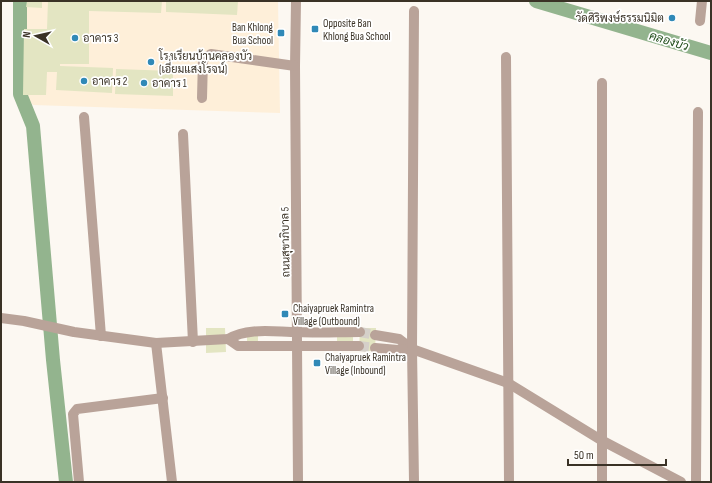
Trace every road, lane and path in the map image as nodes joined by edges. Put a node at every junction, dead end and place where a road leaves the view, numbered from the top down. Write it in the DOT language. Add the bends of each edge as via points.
graph roads {
  1 [pos="702,1"];
  2 [pos="296,5"];
  3 [pos="414,11"];
  4 [pos="700,22"];
  5 [pos="506,56"];
  6 [pos="295,66"];
  7 [pos="602,83"];
  8 [pos="202,98"];
  9 [pos="698,112"];
  10 [pos="84,117"];
  11 [pos="183,134"];
  12 [pos="1,318"];
  13 [pos="298,332"];
  14 [pos="360,332"];
  15 [pos="375,335"];
  16 [pos="101,336"];
  17 [pos="228,339"];
  18 [pos="193,342"];
  19 [pos="156,343"];
  20 [pos="298,346"];
  21 [pos="359,346"];
  22 [pos="375,348"];
  23 [pos="412,349"];
  24 [pos="508,384"];
  25 [pos="162,398"];
  26 [pos="601,440"];
  27 [pos="79,482"];
  28 [pos="172,482"];
  29 [pos="298,482"];
  30 [pos="414,482"];
  31 [pos="509,482"];
  32 [pos="602,482"];
  33 [pos="681,482"];
  34 [pos="696,482"];
  1 -- 4 [label="street"];
  2 -- 6 [label="street, ถนนสุขาภิบาล 5"];
  3 -- 23 [label="street"];
  5 -- 24 [label="street"];
  6 -- 8 [label="street" via="211,54 203,59"];
  6 -- 13 [label="street, ถนนสุขาภิบาล 5"];
  7 -- 26 [label="street"];
  9 -- 34 [label="street"];
  10 -- 16 [label="street"];
  11 -- 18 [label="street"];
  12 -- 16 [label="street"];
  13 -- 14 [label="street"];
  13 -- 17 [label="street" via="263,331 238,334"];
  13 -- 20 [label="street, ถนนสุขาภิบาล 5"];
  15 -- 23 [label="street" via="399,339"];
  16 -- 19 [label="street"];
  17 -- 18 [label="street"];
  17 -- 20 [label="street" via="238,346"];
  18 -- 19 [label="street"];
  19 -- 25 [label="street"];
  20 -- 21 [label="street"];
  20 -- 29 [label="street, ถนนสุขาภิบาล 5"];
  22 -- 23 [label="street"];
  23 -- 24 [label="street"];
  23 -- 30 [label="street"];
  24 -- 26 [label="street"];
  24 -- 31 [label="street"];
  25 -- 27 [label="street" via="74,411 72,414"];
  25 -- 28 [label="street"];
  26 -- 32 [label="street"];
  26 -- 33 [label="street"];
}
